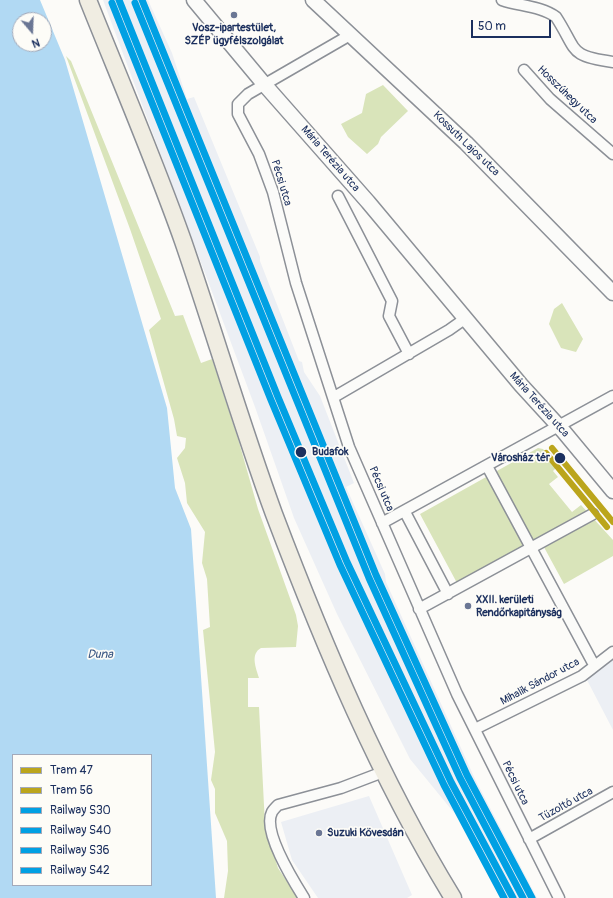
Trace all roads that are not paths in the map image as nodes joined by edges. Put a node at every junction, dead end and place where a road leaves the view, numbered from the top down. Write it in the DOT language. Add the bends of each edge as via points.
graph roads {
  1 [pos="88,0"];
  2 [pos="194,0"];
  3 [pos="313,0"];
  4 [pos="502,0"];
  5 [pos="350,35"];
  6 [pos="613,62"];
  7 [pos="524,70"];
  8 [pos="264,84"];
  9 [pos="613,154"];
  10 [pos="338,196"];
  11 [pos="613,293"];
  12 [pos="466,318"];
  13 [pos="409,354"];
  14 [pos="613,396"];
  15 [pos="334,397"];
  16 [pos="558,426"];
  17 [pos="487,466"];
  18 [pos="613,490"];
  19 [pos="405,512"];
  20 [pos="593,514"];
  21 [pos="382,523"];
  22 [pos="531,548"];
  23 [pos="448,594"];
  24 [pos="420,609"];
  25 [pos="613,652"];
  26 [pos="594,665"];
  27 [pos="475,729"];
  28 [pos="383,772"];
  29 [pos="613,792"];
  30 [pos="529,838"];
  31 [pos="304,898"];
  32 [pos="453,898"];
  33 [pos="559,898"];
  1 -- 28 [label="main road" via="182,238 274,512 351,704"];
  2 -- 8 [label="main road, Mária Terézia utca"];
  3 -- 5 [label="main road, Kossuth Lajos utca"];
  4 -- 6 [label="street" via="552,15 577,53 589,59"];
  5 -- 8 [label="street, Pécsi utca"];
  5 -- 11 [label="main road, Kossuth Lajos utca" via="466,142"];
  7 -- 9 [label="street, Hosszúhegy utca" via="550,99"];
  8 -- 12 [label="main road, Mária Terézia utca"];
  8 -- 15 [label="street, Pécsi utca" via="242,99 237,108 238,114 259,154 273,192 296,283"];
  10 -- 13 [label="street" via="392,301 389,316"];
  12 -- 13 [label="street"];
  12 -- 16 [label="main road, Mária Terézia utca"];
  13 -- 15 [label="street"];
  14 -- 16 [label="street"];
  15 -- 21 [label="street, Pécsi utca" via="349,447"];
  16 -- 17 [label="street"];
  16 -- 18 [label="main road, Mária Terézia utca"];
  17 -- 19 [label="street"];
  17 -- 22 [label="street"];
  19 -- 21 [label="street"];
  19 -- 23 [label="street"];
  20 -- 22 [label="street"];
  21 -- 24 [label="street, Pécsi utca"];
  22 -- 23 [label="street"];
  22 -- 26 [label="street"];
  23 -- 24 [label="street"];
  24 -- 27 [label="street, Pécsi utca"];
  25 -- 26 [label="street, Mihalik Sándor utca"];
  26 -- 27 [label="street, Mihalik Sándor utca" via="582,676"];
  27 -- 30 [label="street, Pécsi utca"];
  28 -- 31 [label="street" via="341,788 278,805 272,812 270,820 276,846 284,866"];
  28 -- 32 [label="main road"];
  29 -- 30 [label="street, Tűzoltó utca"];
  30 -- 33 [label="street, Pécsi utca"];
}
